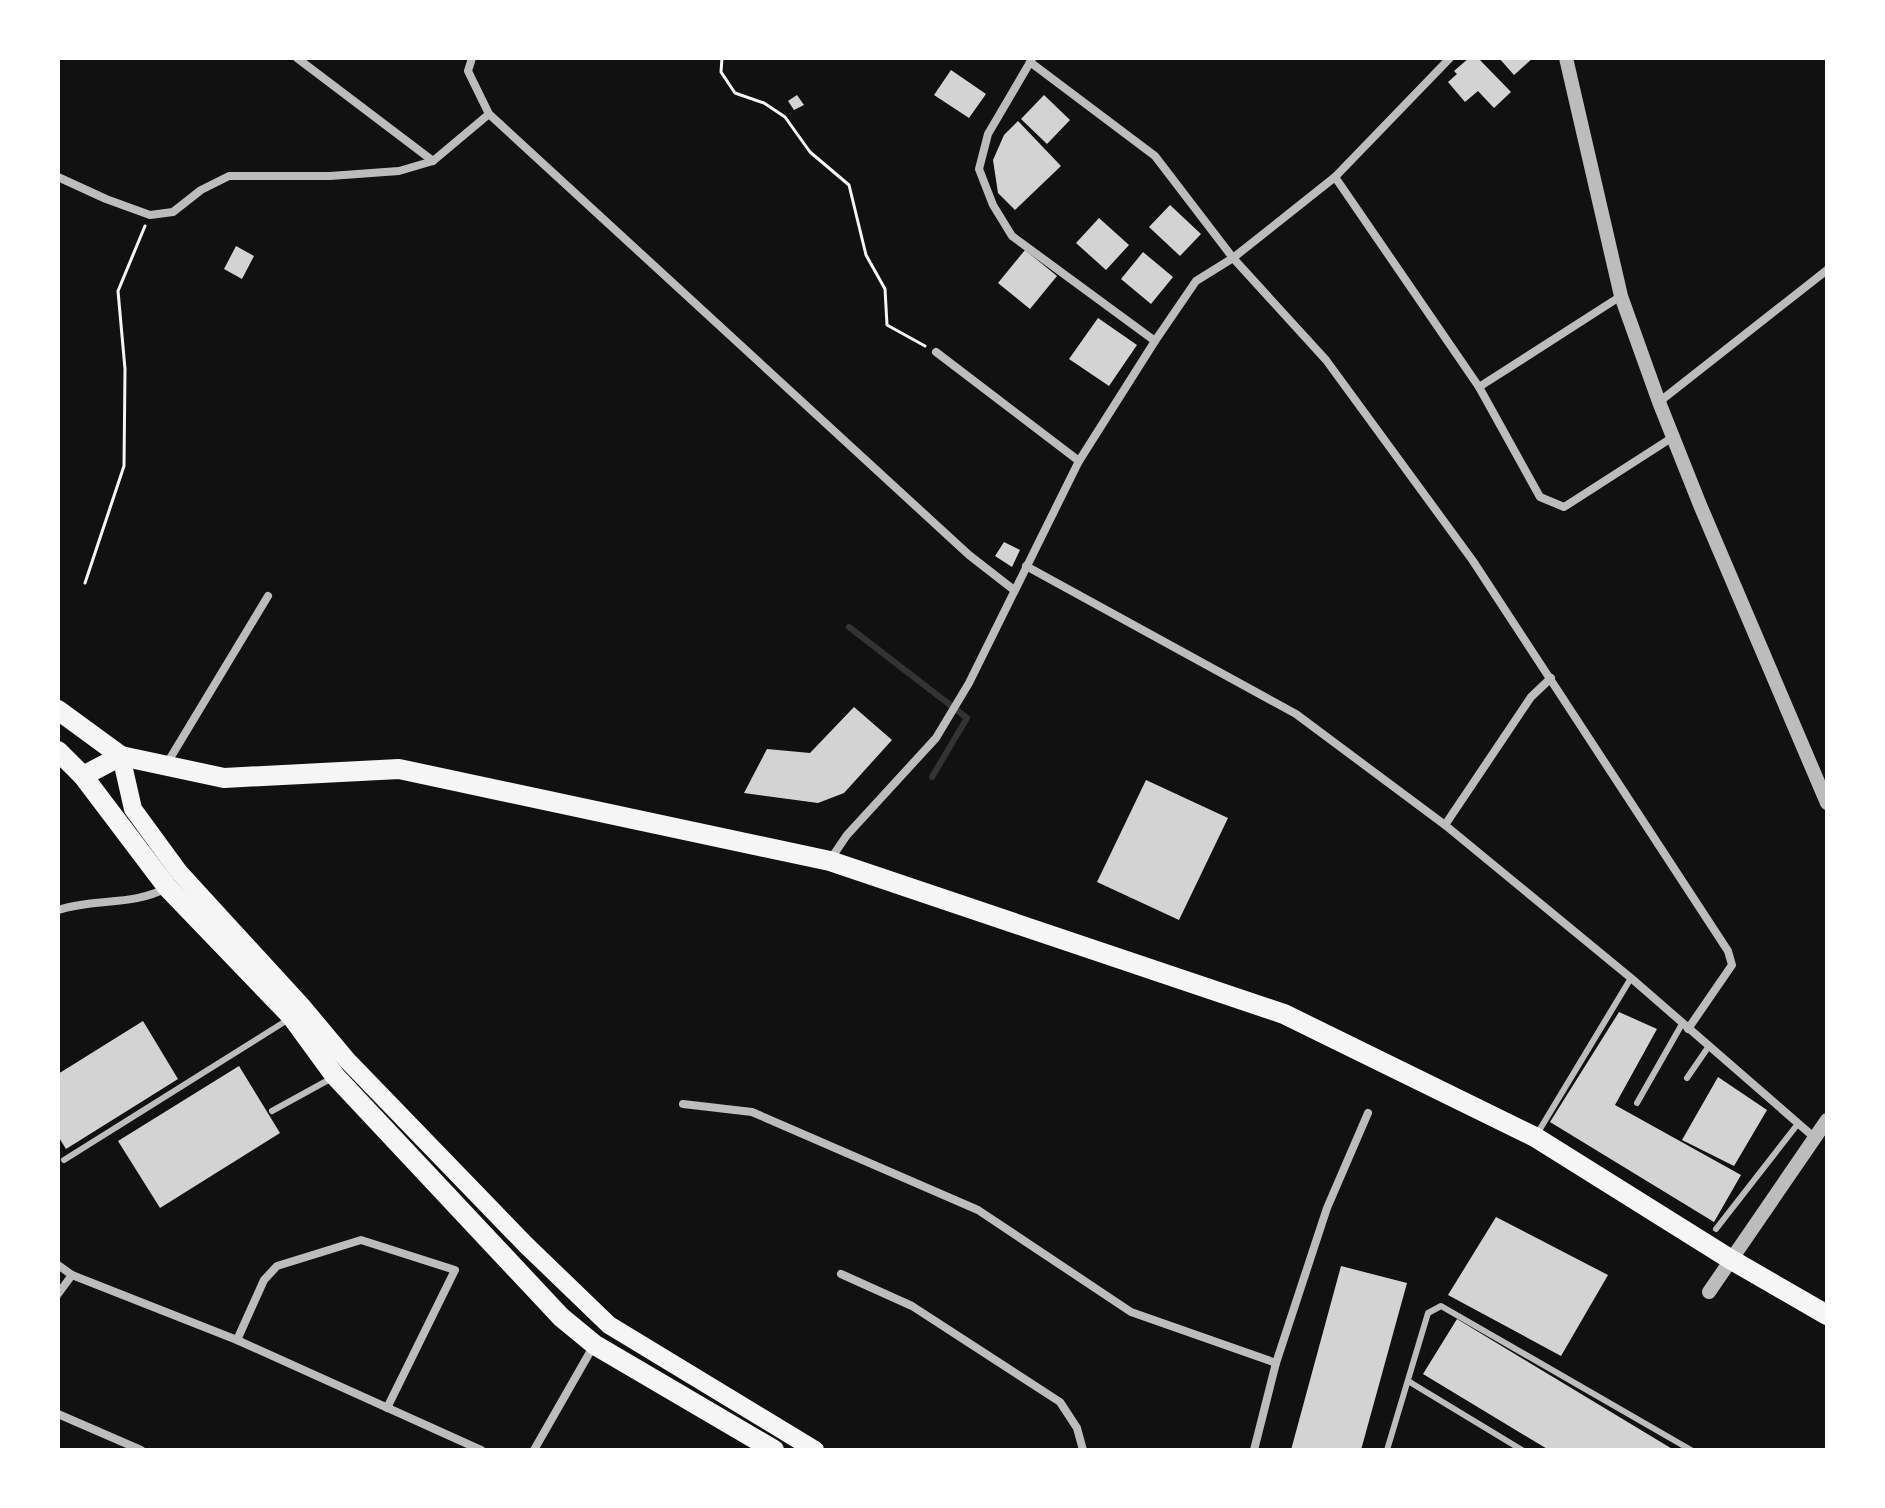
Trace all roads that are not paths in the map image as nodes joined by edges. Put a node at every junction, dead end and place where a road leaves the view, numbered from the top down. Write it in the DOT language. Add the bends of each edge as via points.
graph roads {
  1 [pos="297,58"];
  2 [pos="472,58"];
  3 [pos="1450,58"];
  4 [pos="1566,58"];
  5 [pos="1031,60"];
  6 [pos="489,114"];
  7 [pos="433,161"];
  8 [pos="58,177"];
  9 [pos="1335,177"];
  10 [pos="1233,258"];
  11 [pos="1827,270"];
  12 [pos="1621,296"];
  13 [pos="1155,341"];
  14 [pos="936,352"];
  15 [pos="1479,387"];
  16 [pos="1659,402"];
  17 [pos="1673,437"];
  18 [pos="1079,461"];
  19 [pos="1026,566"];
  20 [pos="1014,590"];
  21 [pos="268,596"];
  22 [pos="1551,678"];
  23 [pos="58,710"];
  24 [pos="58,751"];
  25 [pos="121,756"];
  26 [pos="166,765"];
  27 [pos="83,776"];
  28 [pos="1827,803"];
  29 [pos="1445,825"];
  30 [pos="830,861"];
  31 [pos="167,887"];
  32 [pos="58,910"];
  33 [pos="1631,978"];
  34 [pos="292,1017"];
  35 [pos="1685,1026"];
  36 [pos="1709,1046"];
  37 [pos="335,1076"];
  38 [pos="1687,1078"];
  39 [pos="1637,1103"];
  40 [pos="683,1104"];
  41 [pos="272,1111"];
  42 [pos="1368,1113"];
  43 [pos="1827,1120"];
  44 [pos="1797,1125"];
  45 [pos="1535,1137"];
  46 [pos="1815,1138"];
  47 [pos="64,1160"];
  48 [pos="1716,1229"];
  49 [pos="1730,1259"];
  50 [pos="58,1265"];
  51 [pos="841,1274"];
  52 [pos="72,1275"];
  53 [pos="1709,1292"];
  54 [pos="58,1294"];
  55 [pos="1827,1315"];
  56 [pos="237,1340"];
  57 [pos="595,1345"];
  58 [pos="1276,1363"];
  59 [pos="1408,1381"];
  60 [pos="387,1408"];
  61 [pos="58,1414"];
  62 [pos="141,1450"];
  63 [pos="481,1450"];
  64 [pos="534,1450"];
  65 [pos="774,1450"];
  66 [pos="815,1450"];
  67 [pos="1083,1450"];
  68 [pos="1254,1450"];
  69 [pos="1387,1450"];
  70 [pos="1522,1450"];
  71 [pos="1691,1450"];
  1 -- 7 [label="street"];
  2 -- 6 [label="street" via="468,71"];
  3 -- 9 [label="street"];
  4 -- 12 [label="street"];
  5 -- 10 [label="street" via="1155,156"];
  5 -- 13 [label="street" via="988,134 979,169 993,205 1012,236"];
  6 -- 7 [label="street"];
  6 -- 20 [label="street" via="969,555"];
  7 -- 8 [label="street" via="399,171 229,176 173,212 150,215"];
  9 -- 10 [label="street"];
  9 -- 15 [label="street"];
  10 -- 13 [label="street" via="1196,281"];
  10 -- 22 [label="street" via="1326,360"];
  11 -- 16 [label="street"];
  12 -- 15 [label="street"];
  12 -- 16 [label="street"];
  13 -- 18 [label="street"];
  14 -- 18 [label="street"];
  15 -- 17 [label="street" via="1540,497 1564,507"];
  16 -- 17 [label="street"];
  17 -- 28 [label="street"];
  18 -- 19 [label="street"];
  19 -- 20 [label="street"];
  19 -- 29 [label="street" via="1296,714"];
  20 -- 30 [label="street" via="936,738 847,835"];
  21 -- 26 [label="street"];
  22 -- 29 [label="street" via="1531,697"];
  22 -- 35 [label="street" via="1728,951 1732,965"];
  23 -- 25 [label="highway"];
  24 -- 27 [label="highway"];
  25 -- 26 [label="highway"];
  25 -- 27 [label="highway"];
  25 -- 66 [label="main road" via="133,809 179,872 347,1060 526,1245 609,1325"];
  26 -- 30 [label="highway" via="224,778 399,769"];
  27 -- 31 [label="highway"];
  29 -- 33 [label="street"];
  30 -- 45 [label="highway" via="1284,1014"];
  31 -- 32 [label="street" via="151,896"];
  31 -- 34 [label="highway"];
  33 -- 35 [label="street"];
  33 -- 45 [label="lane"];
  34 -- 37 [label="highway"];
  34 -- 47 [label="lane"];
  35 -- 36 [label="street"];
  35 -- 39 [label="lane"];
  36 -- 38 [label="lane"];
  36 -- 44 [label="street"];
  37 -- 41 [label="lane"];
  37 -- 57 [label="highway" via="538,1294"];
  40 -- 58 [label="street" via="752,1112 978,1210 1131,1312"];
  42 -- 58 [label="street" via="1327,1208"];
  43 -- 46 [label="street"];
  44 -- 46 [label="street"];
  44 -- 48 [label="lane"];
  45 -- 49 [label="highway"];
  46 -- 49 [label="street"];
  49 -- 53 [label="street"];
  49 -- 55 [label="highway"];
  50 -- 52 [label="street"];
  51 -- 67 [label="street" via="912,1306 1060,1402 1077,1428"];
  52 -- 54 [label="street"];
  52 -- 56 [label="street"];
  56 -- 60 [label="street"];
  56 -- 60 [label="street" via="264,1280 277,1266 361,1240 455,1270"];
  57 -- 64 [label="street"];
  57 -- 65 [label="highway"];
  58 -- 68 [label="street"];
  59 -- 69 [label="lane"];
  59 -- 70 [label="lane"];
  59 -- 71 [label="lane" via="1428,1313 1441,1306"];
  60 -- 63 [label="street"];
  61 -- 62 [label="street"];
}
